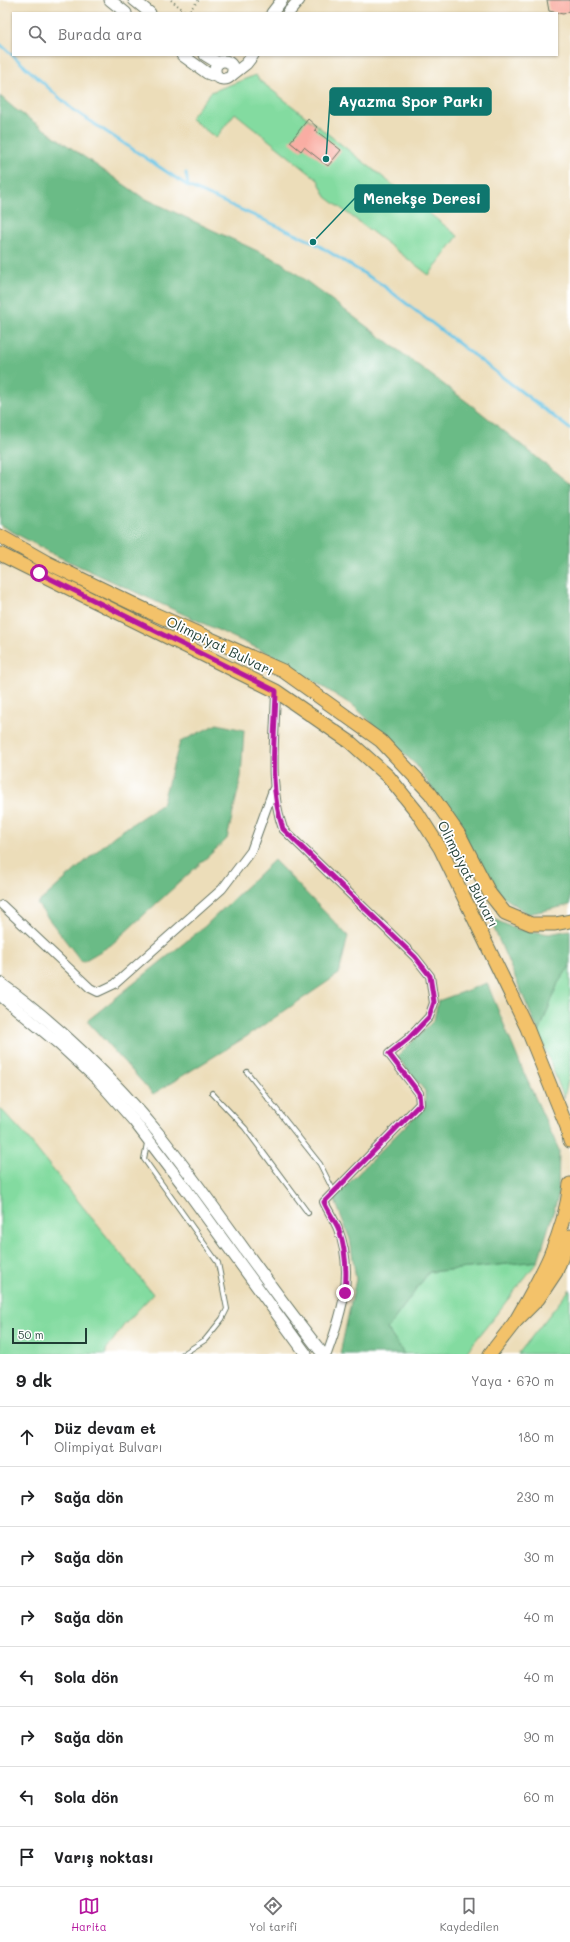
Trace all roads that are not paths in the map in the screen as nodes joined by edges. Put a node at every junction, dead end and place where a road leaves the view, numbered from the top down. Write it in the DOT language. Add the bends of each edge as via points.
graph roads {
  1 [pos="110,0"];
  2 [pos="134,0"];
  3 [pos="282,0"];
  4 [pos="299,0"];
  5 [pos="125,12"];
  6 [pos="149,12"];
  7 [pos="273,12"];
  8 [pos="289,12"];
  9 [pos="183,56"];
  10 [pos="208,56"];
  11 [pos="235,56"];
  12 [pos="252,56"];
  13 [pos="223,62"];
  14 [pos="232,75"];
  15 [pos="220,78"];
  16 [pos="0,536"];
  17 [pos="0,554"];
  18 [pos="276,691"];
  19 [pos="274,788"];
  20 [pos="2,905"];
  21 [pos="570,921"];
  22 [pos="0,983"];
  23 [pos="0,995"];
  24 [pos="247,1072"];
  25 [pos="212,1092"];
  26 [pos="148,1138"];
  27 [pos="570,1141"];
  28 [pos="570,1184"];
  29 [pos="334,1192"];
  30 [pos="308,1213"];
  31 [pos="570,1236"];
  32 [pos="515,1322"];
  33 [pos="183,1354"];
  34 [pos="306,1354"];
  35 [pos="323,1354"];
  36 [pos="327,1354"];
  37 [pos="490,1354"];
  1 -- 5 [label="street"];
  2 -- 6 [label="street"];
  3 -- 7 [label="street"];
  4 -- 8 [label="street"];
  9 -- 15 [label="street" via="207,74"];
  10 -- 13 [label="street"];
  11 -- 13 [label="street"];
  12 -- 14 [label="street"];
  13 -- 14 [label="street" via="232,67"];
  13 -- 15 [label="street" via="216,66"];
  14 -- 15 [label="street"];
  16 -- 21 [label="main road, Olimpiyat Bulvarı" via="46,562 150,612 283,671 381,741 398,758 430,793 460,836 490,894 505,913 531,924"];
  17 -- 18 [label="main road, Olimpiyat Bulvarı"];
  18 -- 19 [label="street"];
  18 -- 27 [label="main road, Olimpiyat Bulvarı" via="350,742 388,776 417,812 440,848 527,1028 562,1114"];
  19 -- 20 [label="street" via="251,851 236,873 222,889 106,990 98,992 90,988"];
  19 -- 29 [label="street" via="276,811 283,829 415,957 430,976 434,1002 429,1017 389,1054 419,1093 420,1104"];
  22 -- 35 [label="street" via="92,1062 157,1133"];
  23 -- 26 [label="street" via="98,1080"];
  24 -- 29 [label="lane" via="320,1164"];
  25 -- 30 [label="lane" via="245,1128"];
  26 -- 33 [label="lane" via="144,1160 218,1263 227,1309 205,1340"];
  26 -- 34 [label="street"];
  28 -- 32 [label="main road" via="562,1228 542,1276"];
  29 -- 36 [label="street" via="324,1202 339,1231 346,1264 346,1279 343,1308"];
  31 -- 32 [label="main road" via="556,1272 538,1299"];
  32 -- 37 [label="main road"];
}
